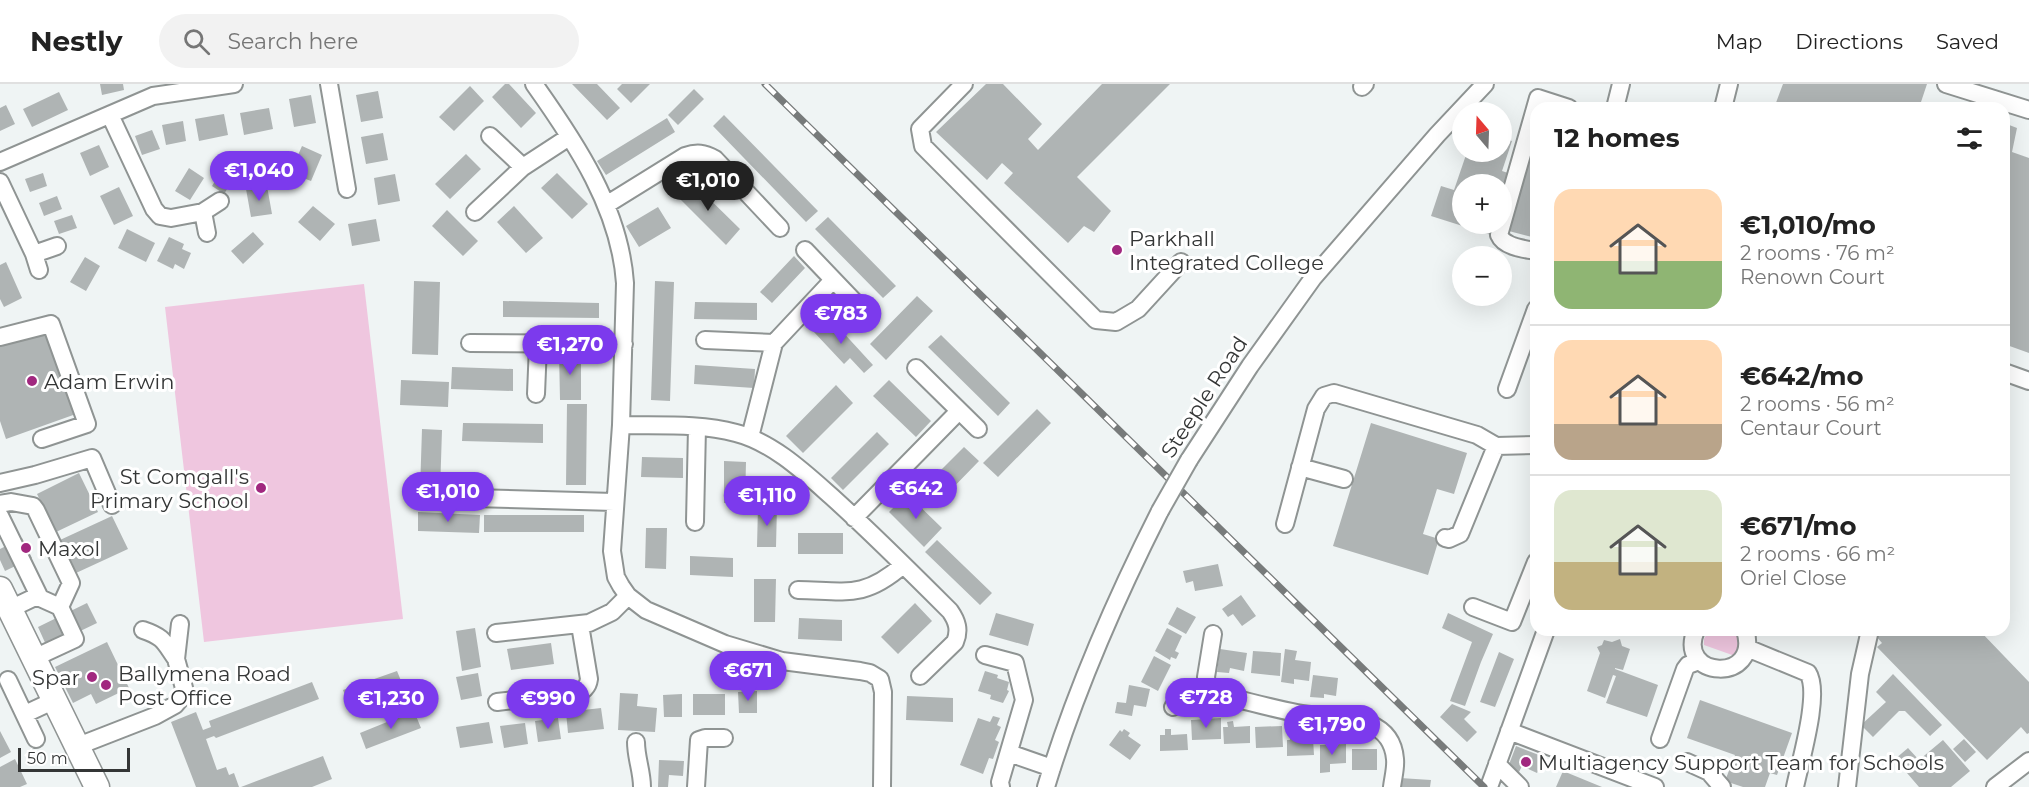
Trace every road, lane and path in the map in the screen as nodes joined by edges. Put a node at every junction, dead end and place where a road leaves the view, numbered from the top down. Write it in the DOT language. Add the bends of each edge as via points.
graph roads {
  1 [pos="234,84"];
  2 [pos="329,84"];
  3 [pos="534,84"];
  4 [pos="964,84"];
  5 [pos="1485,84"];
  6 [pos="1621,84"];
  7 [pos="1946,84"];
  8 [pos="1724,85"];
  9 [pos="152,90"];
  10 [pos="1537,102"];
  11 [pos="1552,102"];
  12 [pos="1616,102"];
  13 [pos="1723,102"];
  14 [pos="2003,102"];
  15 [pos="2010,104"];
  16 [pos="2029,110"];
  17 [pos="110,115"];
  18 [pos="1530,126"];
  19 [pos="490,136"];
  20 [pos="569,136"];
  21 [pos="0,162"];
  22 [pos="523,167"];
  23 [pos="0,182"];
  24 [pos="347,189"];
  25 [pos="220,201"];
  26 [pos="606,205"];
  27 [pos="203,212"];
  28 [pos="475,212"];
  29 [pos="780,228"];
  30 [pos="207,233"];
  31 [pos="57,246"];
  32 [pos="805,250"];
  33 [pos="1530,250"];
  34 [pos="1180,262"];
  35 [pos="833,280"];
  36 [pos="868,316"];
  37 [pos="0,337"];
  38 [pos="705,340"];
  39 [pos="470,344"];
  40 [pos="624,344"];
  41 [pos="774,344"];
  42 [pos="538,345"];
  43 [pos="1530,346"];
  44 [pos="916,369"];
  45 [pos="2010,374"];
  46 [pos="2029,381"];
  47 [pos="1507,389"];
  48 [pos="536,394"];
  49 [pos="959,411"];
  50 [pos="621,426"];
  51 [pos="697,427"];
  52 [pos="978,429"];
  53 [pos="750,437"];
  54 [pos="42,439"];
  55 [pos="1530,445"];
  56 [pos="1496,446"];
  57 [pos="1300,467"];
  58 [pos="1344,479"];
  59 [pos="0,483"];
  60 [pos="473,498"];
  61 [pos="614,502"];
  62 [pos="0,504"];
  63 [pos="112,505"];
  64 [pos="0,516"];
  65 [pos="854,518"];
  66 [pos="695,522"];
  67 [pos="1285,524"];
  68 [pos="1445,538"];
  69 [pos="903,565"];
  70 [pos="1530,577"];
  71 [pos="798,590"];
  72 [pos="628,596"];
  73 [pos="40,598"];
  74 [pos="5,599"];
  75 [pos="1473,607"];
  76 [pos="60,608"];
  77 [pos="180,624"];
  78 [pos="580,625"];
  79 [pos="143,630"];
  80 [pos="496,633"];
  81 [pos="1213,634"];
  82 [pos="1544,636"];
  83 [pos="1694,636"];
  84 [pos="1747,636"];
  85 [pos="1869,636"];
  86 [pos="1747,648"];
  87 [pos="986,655"];
  88 [pos="34,658"];
  89 [pos="176,659"];
  90 [pos="1699,661"];
  91 [pos="920,676"];
  92 [pos="9,680"];
  93 [pos="1208,687"];
  94 [pos="55,700"];
  95 [pos="497,702"];
  96 [pos="1173,707"];
  97 [pos="25,714"];
  98 [pos="1509,731"];
  99 [pos="724,738"];
  100 [pos="36,739"];
  101 [pos="1660,739"];
  102 [pos="636,742"];
  103 [pos="78,746"];
  104 [pos="1009,753"];
  105 [pos="2029,761"];
  106 [pos="1687,762"];
  107 [pos="1497,764"];
  108 [pos="1052,768"];
  109 [pos="97,787"];
  110 [pos="642,787"];
  111 [pos="696,787"];
  112 [pos="882,787"];
  113 [pos="1001,787"];
  114 [pos="1046,787"];
  115 [pos="1392,787"];
  116 [pos="1489,787"];
  117 [pos="1520,787"];
  118 [pos="1655,787"];
  119 [pos="1722,787"];
  120 [pos="1795,787"];
  121 [pos="1847,787"];
  122 [pos="1995,787"];
  1 -- 9 [label="street"];
  2 -- 24 [label="street"];
  3 -- 20 [label="street"];
  4 -- 34 [label="street" via="920,129 923,146 1096,320 1116,322 1138,309"];
  5 -- 108 [label="street, Steeple Road, bridge" via="1313,278 1189,460 1126,577 1071,709"];
  6 -- 12 [label="street"];
  7 -- 14 [label="street"];
  8 -- 13 [label="street"];
  9 -- 17 [label="street"];
  10 -- 11 [label="street" via="1538,98"];
  15 -- 16 [label="street"];
  17 -- 21 [label="street"];
  17 -- 27 [label="street" via="158,214 167,218"];
  18 -- 33 [label="street" via="1499,235 1506,244"];
  19 -- 22 [label="street"];
  20 -- 22 [label="street"];
  20 -- 26 [label="street"];
  22 -- 28 [label="street"];
  23 -- 31 [label="street" via="36,262"];
  25 -- 27 [label="street"];
  26 -- 29 [label="street" via="685,156 702,153 714,159"];
  26 -- 40 [label="street" via="624,266"];
  27 -- 30 [label="street"];
  32 -- 35 [label="street"];
  35 -- 36 [label="street"];
  35 -- 41 [label="street"];
  37 -- 54 [label="street" via="51,324 87,424"];
  38 -- 41 [label="street"];
  39 -- 42 [label="street"];
  40 -- 42 [label="street"];
  40 -- 50 [label="street"];
  41 -- 53 [label="street"];
  42 -- 48 [label="street"];
  43 -- 47 [label="street"];
  44 -- 49 [label="street"];
  45 -- 46 [label="street"];
  49 -- 52 [label="street"];
  49 -- 65 [label="street"];
  50 -- 51 [label="street"];
  50 -- 61 [label="street"];
  51 -- 53 [label="street"];
  51 -- 66 [label="street"];
  53 -- 65 [label="street" via="798,469"];
  55 -- 56 [label="street"];
  56 -- 57 [label="street" via="1476,435 1334,393 1324,396 1316,409"];
  56 -- 68 [label="street" via="1460,534"];
  57 -- 58 [label="street"];
  57 -- 67 [label="street"];
  59 -- 63 [label="street" via="92,458"];
  60 -- 61 [label="street"];
  61 -- 72 [label="street" via="613,562 616,577"];
  62 -- 76 [label="street" via="33,506 71,584"];
  64 -- 73 [label="street"];
  65 -- 69 [label="street"];
  69 -- 71 [label="street" via="866,589"];
  69 -- 91 [label="street" via="950,611 958,627 955,642"];
  70 -- 75 [label="street" via="1512,622"];
  72 -- 78 [label="street" via="605,616"];
  72 -- 112 [label="street" via="663,619 754,654 860,670 880,679"];
  73 -- 74 [label="street"];
  73 -- 76 [label="street"];
  74 -- 88 [label="highway"];
  76 -- 88 [label="street" via="75,639"];
  77 -- 89 [label="street"];
  78 -- 80 [label="street"];
  78 -- 95 [label="street" via="589,679 584,689"];
  79 -- 89 [label="street" via="157,634"];
  81 -- 93 [label="street" via="1206,668"];
  82 -- 98 [label="street"];
  83 -- 90 [label="street"];
  84 -- 86 [label="street"];
  85 -- 121 [label="street" via="1860,674"];
  86 -- 90 [label="street" via="1738,663 1723,670"];
  86 -- 120 [label="street" via="1811,677 1814,697"];
  87 -- 104 [label="street" via="1015,663 1024,695"];
  88 -- 94 [label="highway"];
  89 -- 103 [label="street" via="184,688 175,705"];
  90 -- 101 [label="street" via="1685,669"];
  92 -- 97 [label="street"];
  93 -- 96 [label="street"];
  93 -- 115 [label="street" via="1216,694 1288,711 1374,725 1394,752"];
  94 -- 97 [label="street"];
  94 -- 103 [label="highway"];
  97 -- 100 [label="street"];
  98 -- 107 [label="street"];
  98 -- 118 [label="street"];
  99 -- 111 [label="street" via="699,740"];
  102 -- 110 [label="street"];
  103 -- 109 [label="highway"];
  104 -- 108 [label="street"];
  104 -- 113 [label="street"];
  105 -- 122 [label="street"];
  106 -- 119 [label="street" via="1709,772"];
  107 -- 116 [label="street"];
  107 -- 117 [label="street"];
  108 -- 114 [label="street, Steeple Road"];
}
